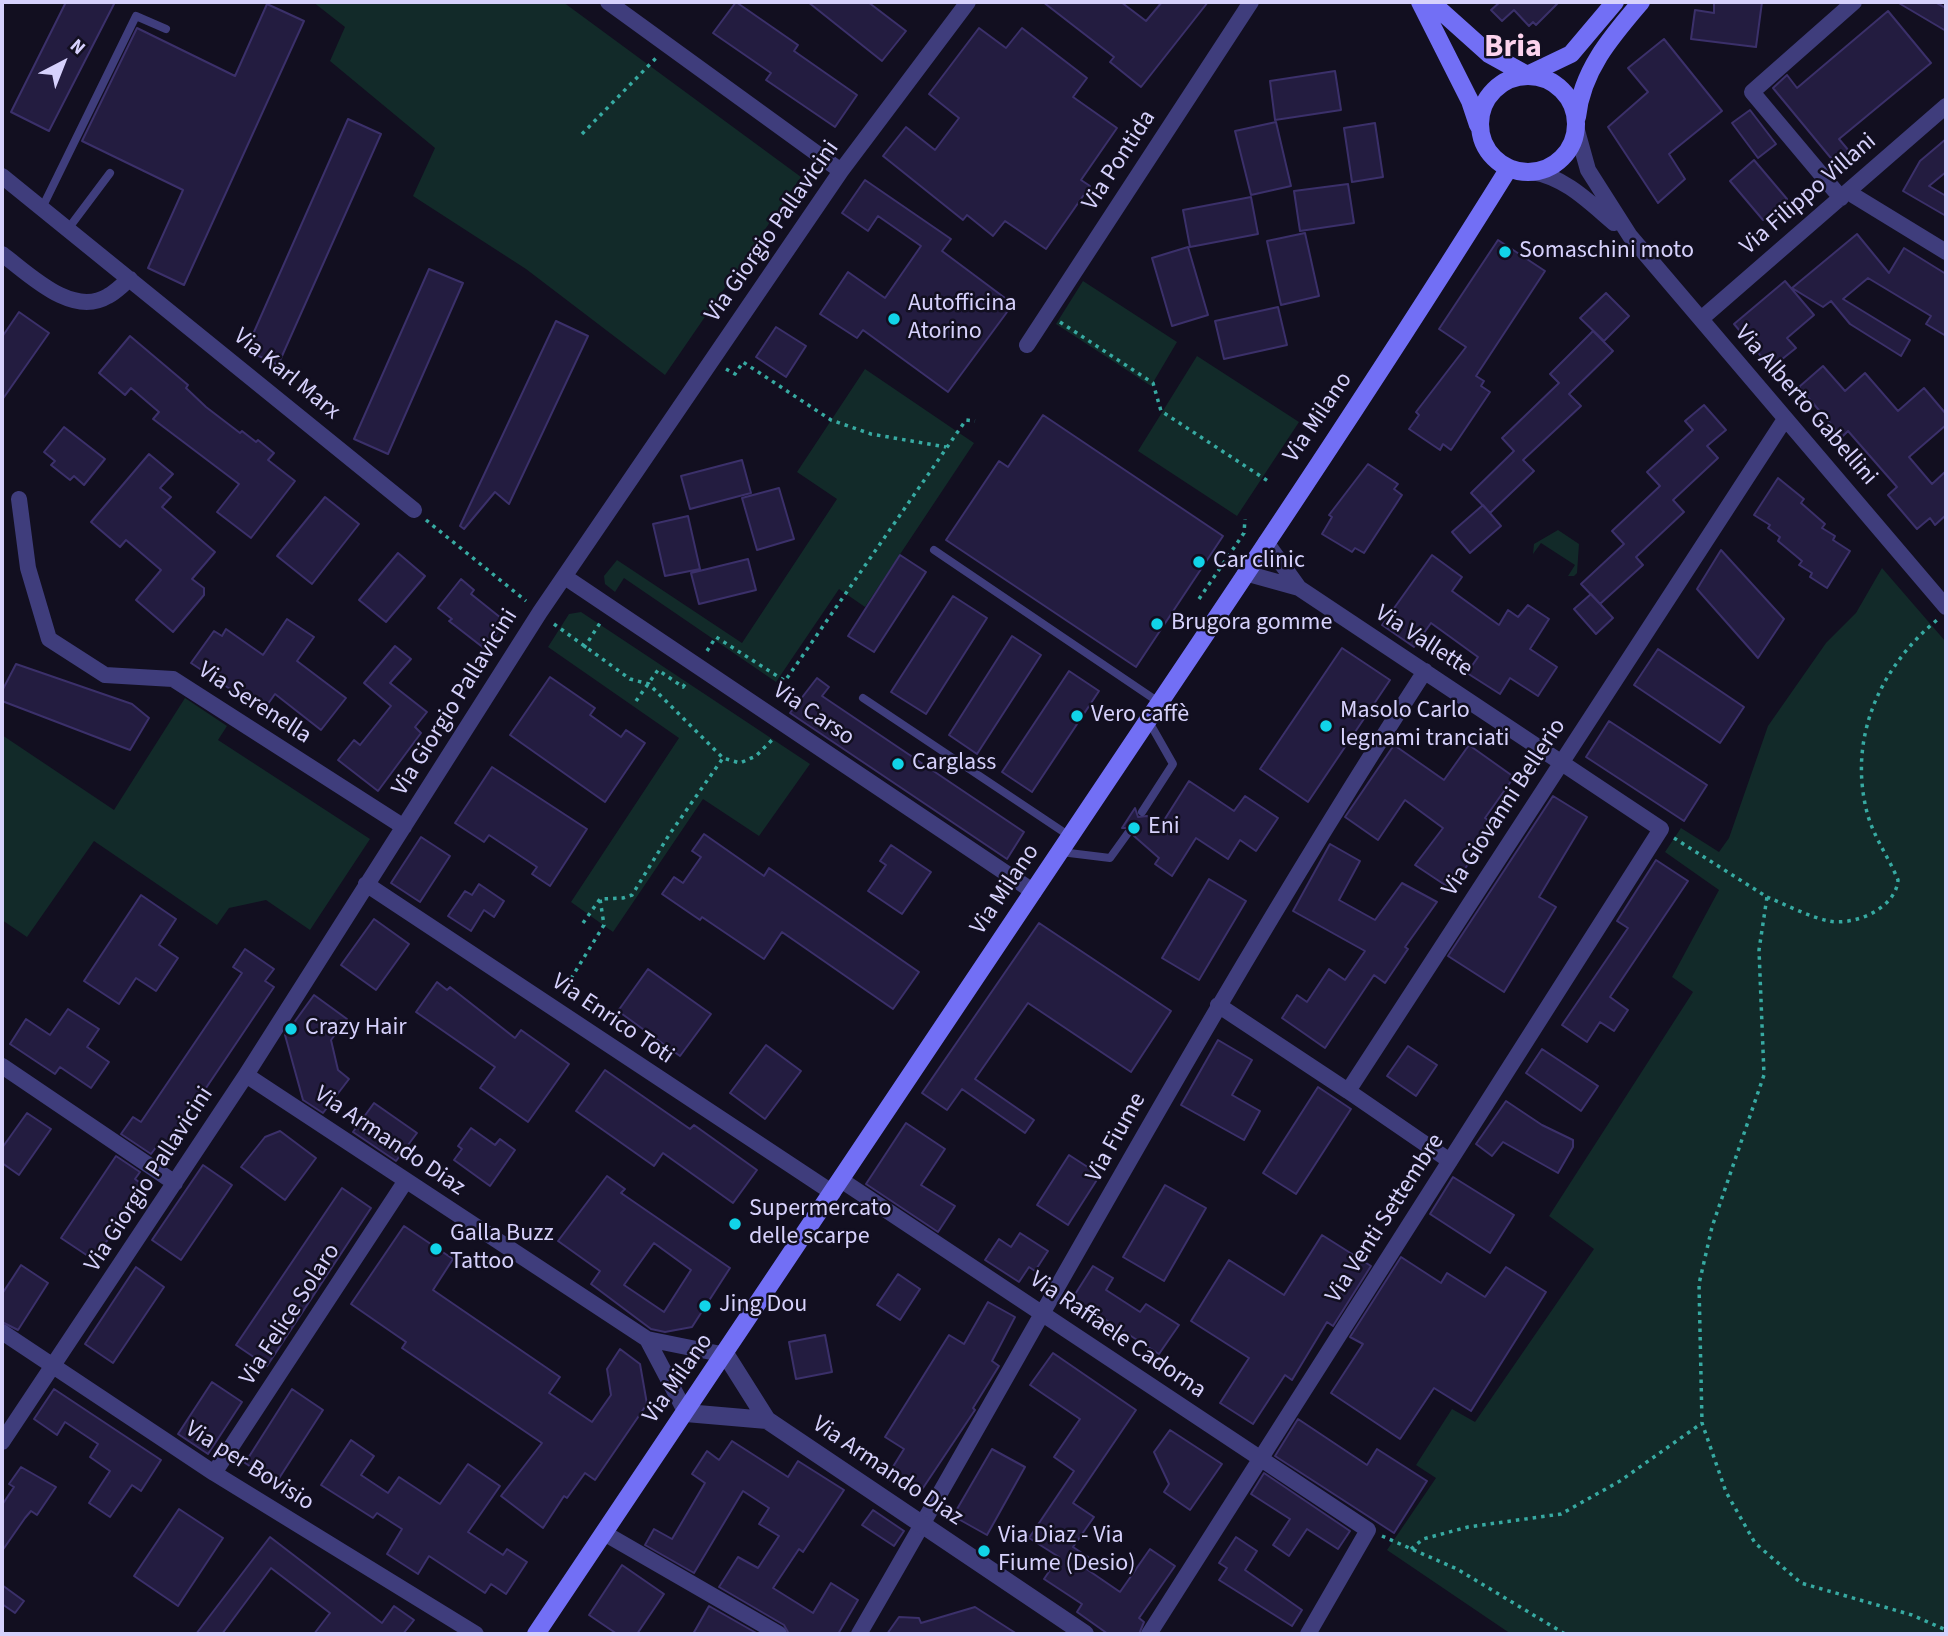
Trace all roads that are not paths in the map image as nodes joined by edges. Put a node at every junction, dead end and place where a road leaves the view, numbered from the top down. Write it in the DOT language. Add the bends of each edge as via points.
graph roads {
  1 [pos="608,2"];
  2 [pos="968,2"];
  3 [pos="1251,2"];
  4 [pos="1420,2"];
  5 [pos="1431,2"];
  6 [pos="1615,2"];
  7 [pos="1642,2"];
  8 [pos="1854,2"];
  9 [pos="166,29"];
  10 [pos="1527,75"];
  11 [pos="1946,106"];
  12 [pos="1576,127"];
  13 [pos="1480,134"];
  14 [pos="1509,168"];
  15 [pos="841,171"];
  16 [pos="1532,172"];
  17 [pos="110,173"];
  18 [pos="2,176"];
  19 [pos="1845,195"];
  20 [pos="42,208"];
  21 [pos="68,229"];
  22 [pos="1630,236"];
  23 [pos="1946,252"];
  24 [pos="2,254"];
  25 [pos="130,279"];
  26 [pos="1701,319"];
  27 [pos="1027,345"];
  28 [pos="1785,419"];
  29 [pos="19,499"];
  30 [pos="414,510"];
  31 [pos="1266,542"];
  32 [pos="934,550"];
  33 [pos="1245,573"];
  34 [pos="565,577"];
  35 [pos="1299,587"];
  36 [pos="1942,613"];
  37 [pos="1425,671"];
  38 [pos="863,698"];
  39 [pos="1160,703"];
  40 [pos="1148,720"];
  41 [pos="1562,761"];
  42 [pos="1142,812"];
  43 [pos="404,827"];
  44 [pos="1661,828"];
  45 [pos="1128,832"];
  46 [pos="1066,844"];
  47 [pos="366,884"];
  48 [pos="1034,892"];
  49 [pos="1218,1004"];
  50 [pos="2,1066"];
  51 [pos="246,1075"];
  52 [pos="1349,1091"];
  53 [pos="1450,1161"];
  54 [pos="405,1182"];
  55 [pos="175,1183"];
  56 [pos="837,1187"];
  57 [pos="1044,1313"];
  58 [pos="2,1332"];
  59 [pos="647,1339"];
  60 [pos="726,1355"];
  61 [pos="54,1367"];
  62 [pos="686,1413"];
  63 [pos="767,1420"];
  64 [pos="2,1443"];
  65 [pos="1259,1458"];
  66 [pos="214,1473"];
  67 [pos="923,1525"];
  68 [pos="604,1533"];
  69 [pos="476,1634"];
  70 [pos="536,1634"];
  71 [pos="779,1634"];
  72 [pos="859,1634"];
  73 [pos="1085,1634"];
  74 [pos="1149,1634"];
  75 [pos="1308,1634"];
  1 -- 15 [label="street"];
  2 -- 15 [label="street, Via Giorgio Pallavicini"];
  3 -- 27 [label="street, Via Pontida"];
  4 -- 13 [label="main road" via="1470,101"];
  5 -- 10 [label="main road" via="1489,54"];
  6 -- 10 [label="main road" via="1571,54"];
  7 -- 12 [label="main road" via="1595,62 1579,104"];
  8 -- 19 [label="street" via="1752,92"];
  9 -- 20 [label="lane" via="136,16"];
  10 -- 12 [label="main road" via="1562,89 1574,109"];
  10 -- 13 [label="main road" via="1508,79 1491,91 1480,113"];
  11 -- 19 [label="street, Via Filippo Villani"];
  12 -- 16 [label="main road" via="1563,156"];
  12 -- 22 [label="street, Via Alberto Gabellini" via="1588,170"];
  13 -- 14 [label="main road" via="1489,153"];
  14 -- 16 [label="main road"];
  14 -- 31 [label="main road, Via Milano"];
  15 -- 34 [label="street, Via Giorgio Pallavicini"];
  16 -- 22 [label="street, Via Alberto Gabellini" via="1571,187"];
  17 -- 21 [label="lane"];
  18 -- 20 [label="street, Via Karl Marx"];
  19 -- 23 [label="street"];
  19 -- 26 [label="street, Via Filippo Villani"];
  20 -- 21 [label="street, Via Karl Marx"];
  21 -- 25 [label="street, Via Karl Marx"];
  22 -- 26 [label="street, Via Alberto Gabellini"];
  24 -- 25 [label="street" via="56,293 85,303 107,297"];
  25 -- 30 [label="street, Via Karl Marx"];
  26 -- 28 [label="street, Via Alberto Gabellini"];
  28 -- 36 [label="street, Via Alberto Gabellini"];
  28 -- 41 [label="street, Via Giovanni Bellerio"];
  29 -- 43 [label="street, Via Serenella" via="28,568 49,639 105,675 173,679"];
  31 -- 33 [label="main road, Via Milano"];
  31 -- 35 [label="street, Via Vallette"];
  32 -- 39 [label="lane"];
  33 -- 35 [label="street, Via Vallette"];
  33 -- 39 [label="main road, Via Milano"];
  34 -- 43 [label="street, Via Giorgio Pallavicini"];
  34 -- 48 [label="street, Via Carso"];
  35 -- 37 [label="street, Via Vallette"];
  37 -- 41 [label="street, Via Vallette"];
  37 -- 49 [label="street, Via Fiume"];
  38 -- 46 [label="lane"];
  39 -- 40 [label="main road, Via Milano"];
  40 -- 42 [label="lane" via="1173,764"];
  40 -- 46 [label="main road, Via Milano"];
  41 -- 44 [label="street, Via Vallette"];
  41 -- 52 [label="street, Via Giovanni Bellerio"];
  43 -- 47 [label="street, Via Giorgio Pallavicini"];
  44 -- 53 [label="street, Via Venti Settembre"];
  45 -- 46 [label="lane" via="1110,858"];
  46 -- 48 [label="main road, Via Milano"];
  47 -- 51 [label="street, Via Giorgio Pallavicini"];
  47 -- 56 [label="street, Via Enrico Toti"];
  48 -- 56 [label="main road, Via Milano"];
  49 -- 52 [label="street"];
  49 -- 57 [label="street, Via Fiume"];
  50 -- 55 [label="street"];
  51 -- 54 [label="street, Via Armando Diaz"];
  51 -- 55 [label="street, Via Giorgio Pallavicini"];
  52 -- 53 [label="street"];
  53 -- 65 [label="street, Via Venti Settembre"];
  54 -- 59 [label="street, Via Armando Diaz"];
  54 -- 66 [label="street, Via Felice Solaro"];
  55 -- 61 [label="street, Via Giorgio Pallavicini"];
  56 -- 57 [label="street, Via Raffaele Cadorna"];
  56 -- 60 [label="main road, Via Milano"];
  57 -- 65 [label="street, Via Raffaele Cadorna"];
  57 -- 67 [label="street, Via Fiume"];
  58 -- 61 [label="street, Via per Bovisio"];
  59 -- 60 [label="street, Via Armando Diaz"];
  59 -- 62 [label="street, Via Armando Diaz"];
  60 -- 62 [label="main road, Via Milano"];
  60 -- 63 [label="street, Via Armando Diaz"];
  61 -- 64 [label="street, Via Giorgio Pallavicini"];
  61 -- 66 [label="street, Via per Bovisio"];
  62 -- 63 [label="street, Via Armando Diaz"];
  62 -- 68 [label="main road, Via Milano"];
  63 -- 67 [label="street, Via Armando Diaz"];
  65 -- 74 [label="street, Via Venti Settembre"];
  65 -- 75 [label="street, Via Raffaele Cadorna" via="1368,1530"];
  66 -- 69 [label="street, Via per Bovisio"];
  67 -- 72 [label="street, Via Fiume"];
  67 -- 73 [label="street, Via Armando Diaz"];
  68 -- 70 [label="main road, Via Milano"];
  68 -- 71 [label="street"];
}
